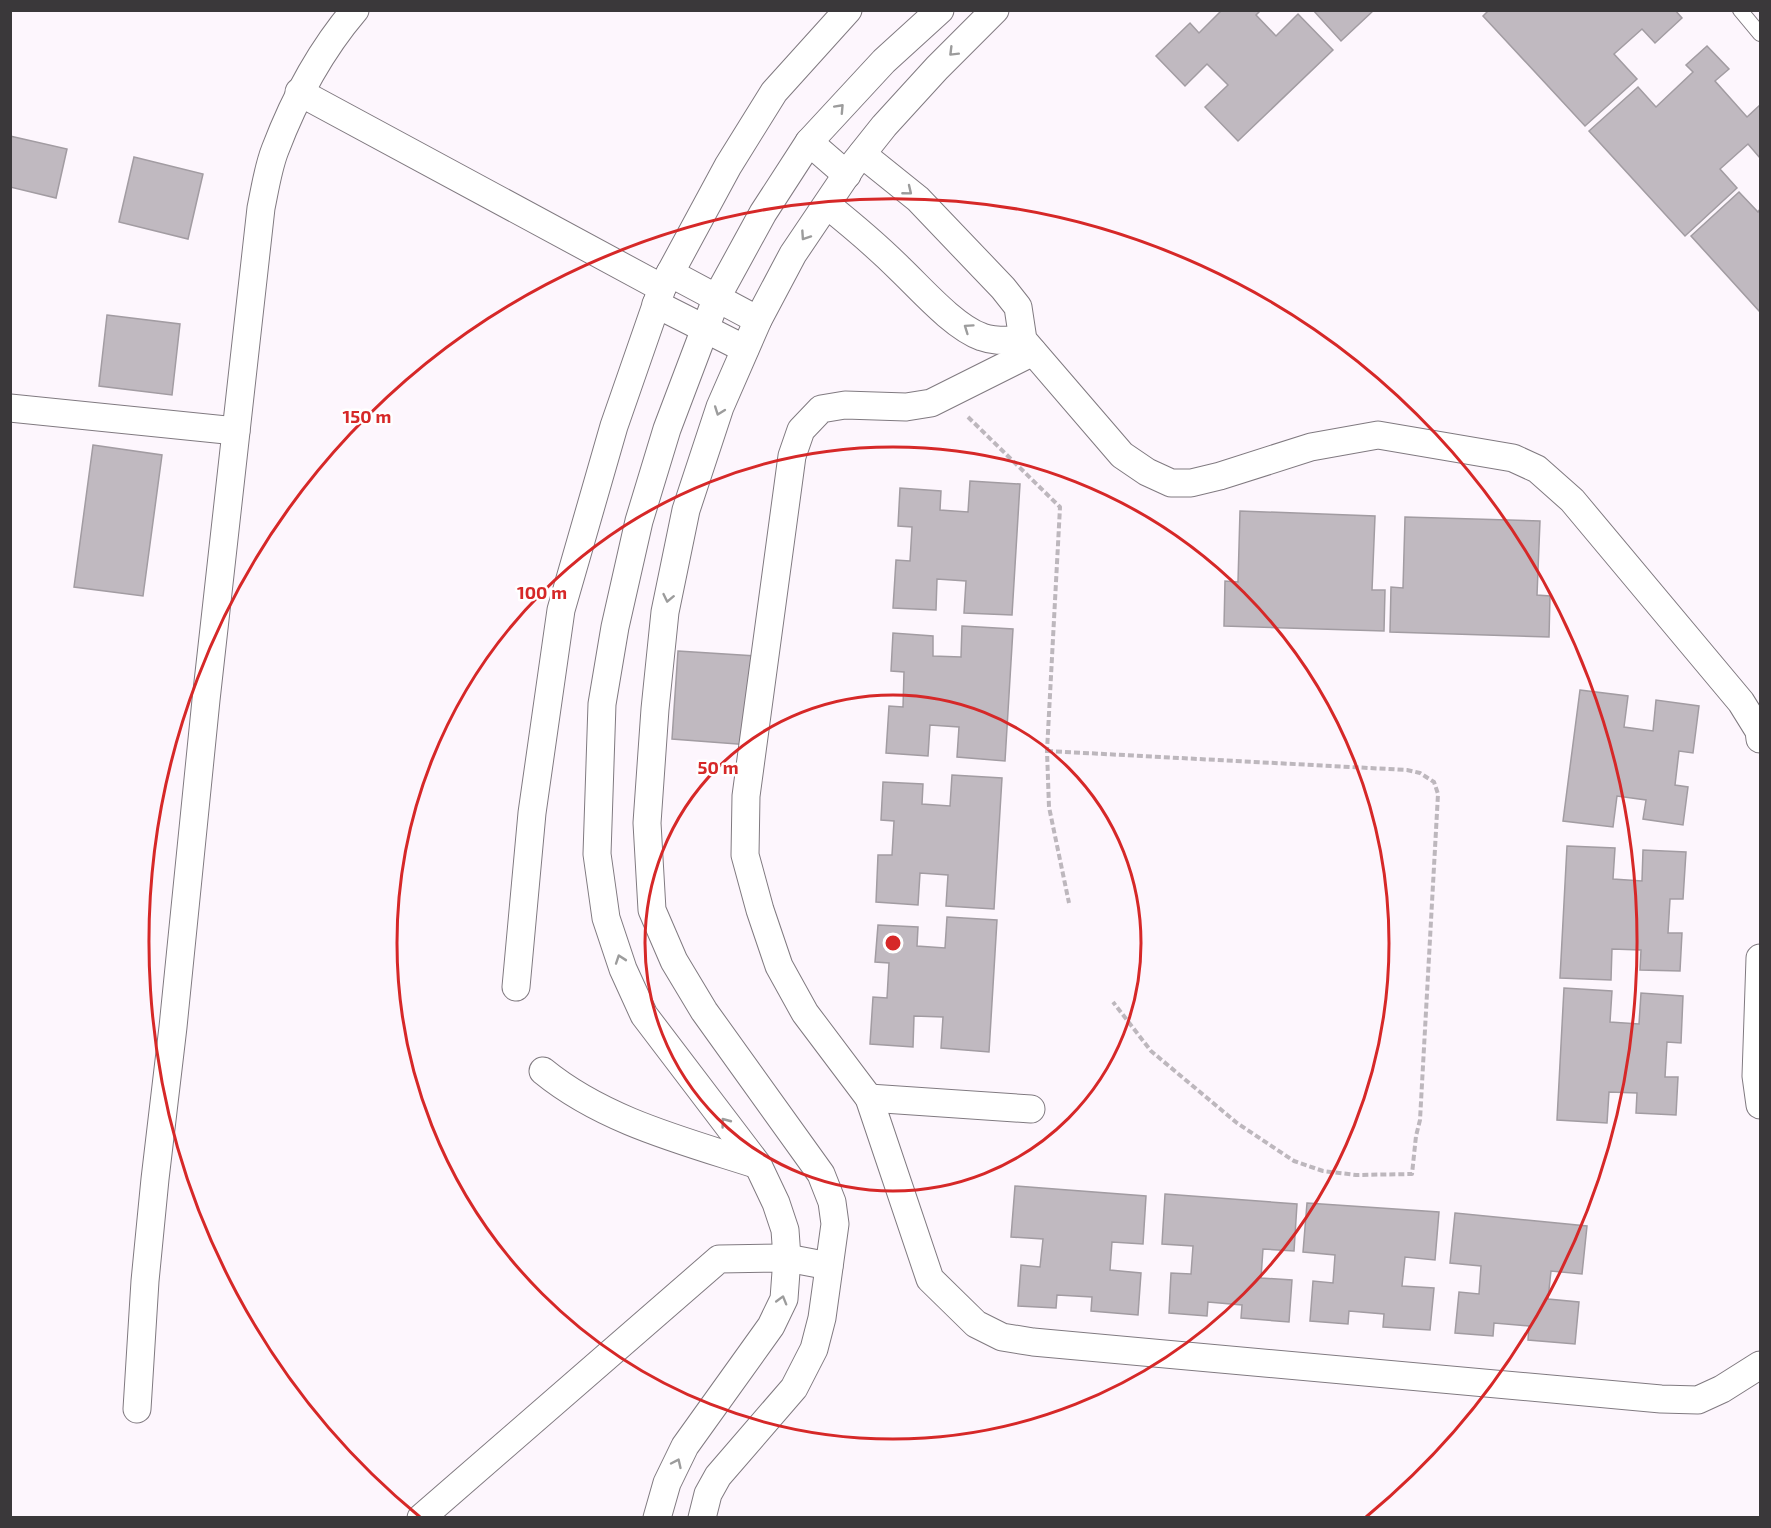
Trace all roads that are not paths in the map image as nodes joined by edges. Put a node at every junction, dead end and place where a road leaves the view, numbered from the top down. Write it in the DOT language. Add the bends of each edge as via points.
graph roads {
  1 [pos="355,10"];
  2 [pos="848,10"];
  3 [pos="940,10"];
  4 [pos="995,10"];
  5 [pos="1740,10"];
  6 [pos="1761,34"];
  7 [pos="299,92"];
  8 [pos="809,142"];
  9 [pos="862,154"];
  10 [pos="847,176"];
  11 [pos="827,205"];
  12 [pos="662,288"];
  13 [pos="717,297"];
  14 [pos="758,320"];
  15 [pos="705,328"];
  16 [pos="1028,346"];
  17 [pos="745,349"];
  18 [pos="10,408"];
  19 [pos="236,431"];
  20 [pos="1761,739"];
  21 [pos="1761,958"];
  22 [pos="516,987"];
  23 [pos="543,1071"];
  24 [pos="869,1098"];
  25 [pos="1761,1105"];
  26 [pos="1031,1109"];
  27 [pos="758,1165"];
  28 [pos="787,1258"];
  29 [pos="830,1266"];
  30 [pos="1761,1365"];
  31 [pos="137,1408"];
  32 [pos="421,1518"];
  33 [pos="657,1518"];
  34 [pos="702,1518"];
  1 -- 7 [label="street"];
  2 -- 12 [label="street" via="774,92 728,166"];
  8 -- 3 [label="street, one-way" via="884,61"];
  4 -- 9 [label="street, one-way" via="937,68"];
  5 -- 6 [label="lane"];
  7 -- 12 [label="street"];
  7 -- 19 [label="street" via="274,152 261,208"];
  8 -- 10 [label="street"];
  8 -- 13 [label="street" via="763,213"];
  9 -- 10 [label="street"];
  9 -- 16 [label="street, one-way" via="918,199 1003,288 1018,307"];
  10 -- 11 [label="street"];
  11 -- 14 [label="street, one-way" via="793,254"];
  16 -- 11 [label="street, one-way" via="980,336 962,325"];
  12 -- 13 [label="street"];
  12 -- 15 [label="street"];
  12 -- 22 [label="street" via="614,426 561,610 532,813"];
  13 -- 14 [label="street"];
  13 -- 15 [label="street"];
  14 -- 17 [label="street"];
  15 -- 17 [label="street"];
  27 -- 15 [label="street, one-way" via="644,1015 606,918 597,854 602,704 615,627 639,521 667,429"];
  16 -- 20 [label="street" via="1122,455 1171,483 1211,479 1311,447 1378,435 1512,458 1537,469 1572,500 1741,702"];
  16 -- 24 [label="street" via="931,403 821,409 801,430 792,456 746,796 745,855 779,966 805,1013"];
  17 -- 29 [label="street, one-way" via="720,407 686,510 665,612 647,823 652,910 674,961 705,1011 821,1174 832,1202 835,1224"];
  18 -- 19 [label="street"];
  19 -- 31 [label="street" via="153,1190"];
  21 -- 25 [label="street" via="1756,1076"];
  23 -- 27 [label="street" via="595,1107"];
  24 -- 26 [label="street"];
  24 -- 30 [label="street" via="930,1279 976,1324 1002,1337 1661,1399 1698,1400"];
  27 -- 28 [label="street" via="776,1203"];
  28 -- 29 [label="street"];
  28 -- 32 [label="street" via="719,1259"];
  33 -- 28 [label="street, one-way" via="667,1483 685,1446 771,1326 784,1299"];
  29 -- 34 [label="street" via="814,1348 794,1388 718,1476"];
}
